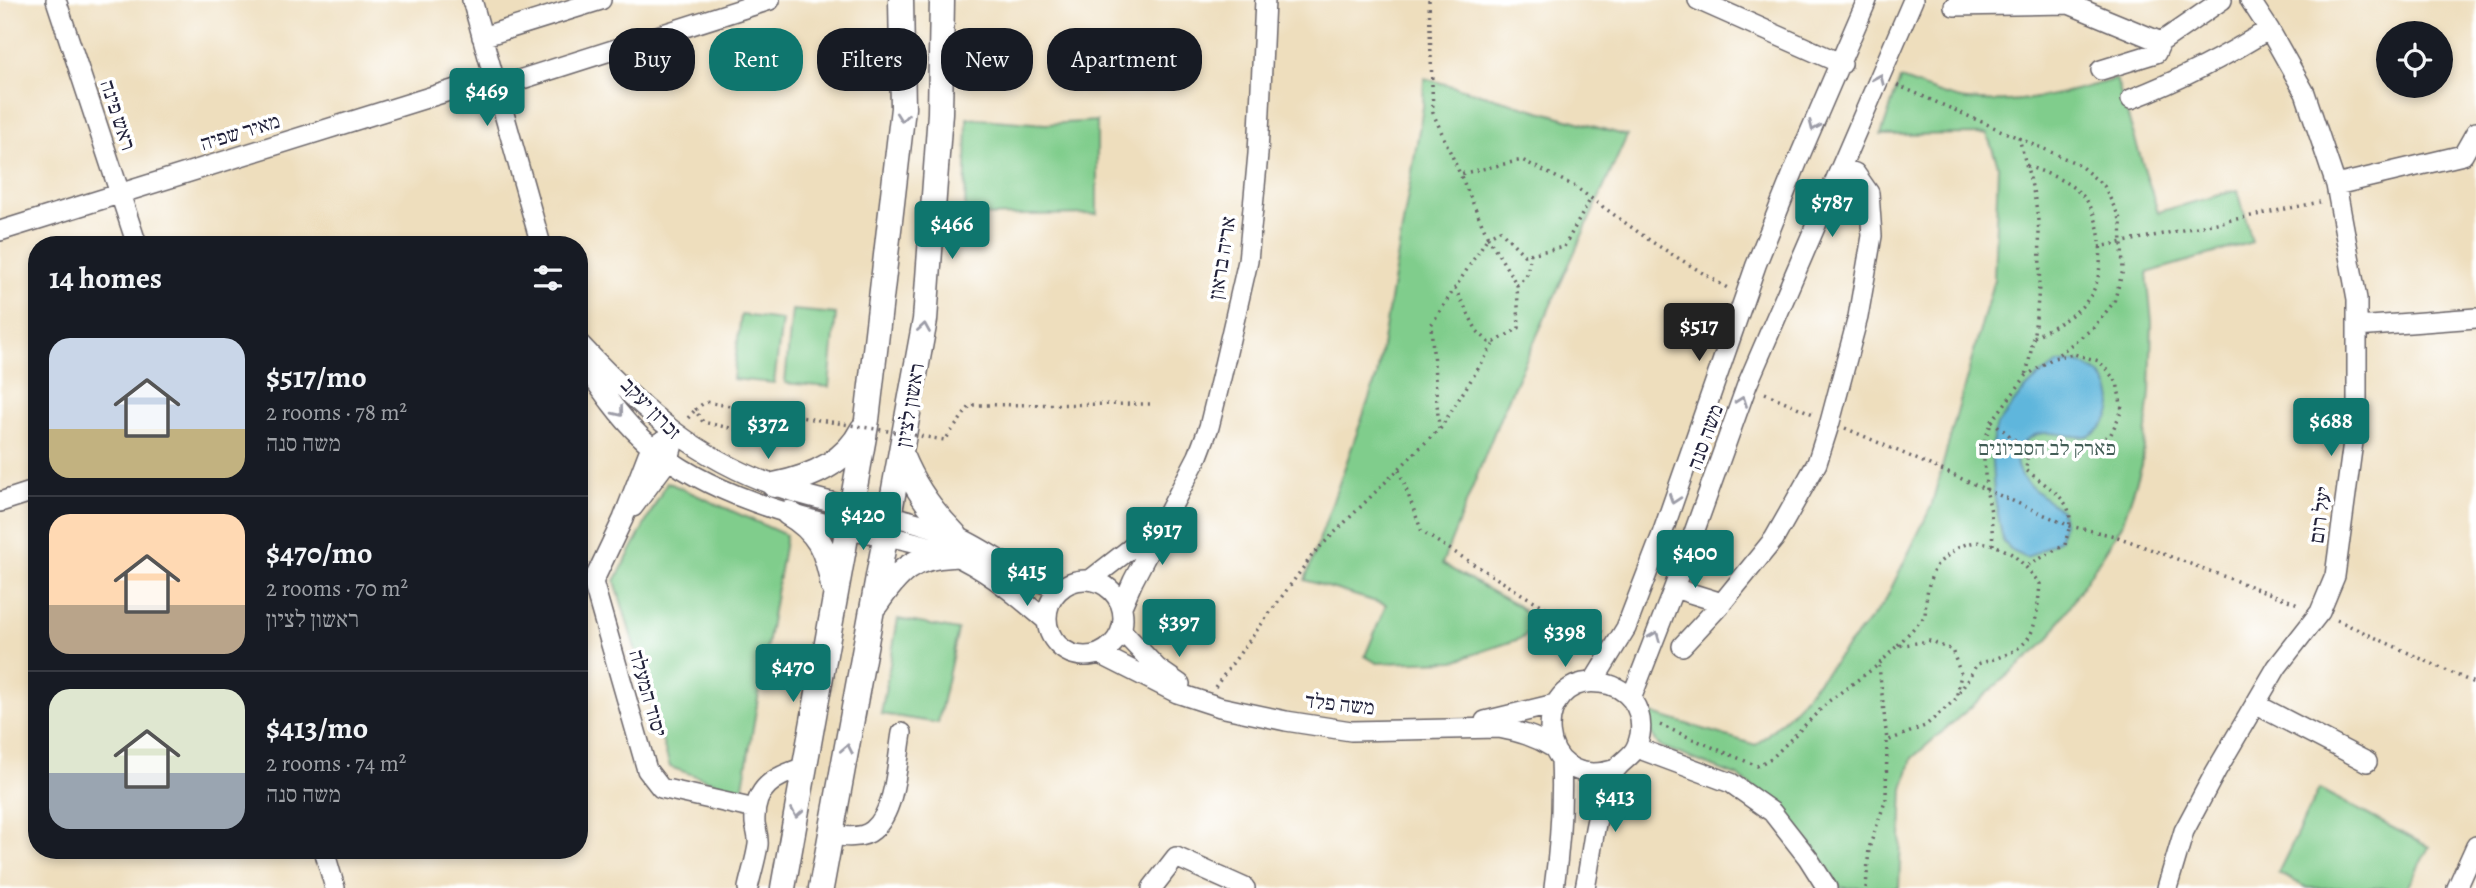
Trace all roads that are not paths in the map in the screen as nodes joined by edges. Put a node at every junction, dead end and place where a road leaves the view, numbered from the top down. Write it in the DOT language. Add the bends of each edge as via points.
graph roads {
  1 [pos="56,0"];
  2 [pos="472,0"];
  3 [pos="601,0"];
  4 [pos="770,0"];
  5 [pos="901,0"];
  6 [pos="942,0"];
  7 [pos="1265,0"];
  8 [pos="1698,0"];
  9 [pos="1867,0"];
  10 [pos="1913,0"];
  11 [pos="2222,0"];
  12 [pos="2250,0"];
  13 [pos="1954,6"];
  14 [pos="2269,29"];
  15 [pos="482,37"];
  16 [pos="2161,42"];
  17 [pos="1842,64"];
  18 [pos="2101,70"];
  19 [pos="495,82"];
  20 [pos="2131,99"];
  21 [pos="2476,132"];
  22 [pos="1841,168"];
  23 [pos="2337,191"];
  24 [pos="120,193"];
  25 [pos="0,231"];
  26 [pos="134,236"];
  27 [pos="538,236"];
  28 [pos="2476,318"];
  29 [pos="2357,327"];
  30 [pos="588,352"];
  31 [pos="588,370"];
  32 [pos="867,420"];
  33 [pos="676,434"];
  34 [pos="652,447"];
  35 [pos="901,455"];
  36 [pos="669,459"];
  37 [pos="774,485"];
  38 [pos="28,493"];
  39 [pos="0,502"];
  40 [pos="1168,512"];
  41 [pos="788,513"];
  42 [pos="849,518"];
  43 [pos="623,519"];
  44 [pos="889,526"];
  45 [pos="953,545"];
  46 [pos="588,580"];
  47 [pos="1090,580"];
  48 [pos="1060,588"];
  49 [pos="1674,588"];
  50 [pos="588,590"];
  51 [pos="835,598"];
  52 [pos="1722,603"];
  53 [pos="1122,607"];
  54 [pos="873,608"];
  55 [pos="1046,621"];
  56 [pos="1121,630"];
  57 [pos="1682,646"];
  58 [pos="1100,654"];
  59 [pos="1593,682"];
  60 [pos="1213,703"];
  61 [pos="1555,704"];
  62 [pos="2255,704"];
  63 [pos="1635,708"];
  64 [pos="1457,727"];
  65 [pos="902,733"];
  66 [pos="1637,748"];
  67 [pos="1557,753"];
  68 [pos="2367,762"];
  69 [pos="805,766"];
  70 [pos="1616,769"];
  71 [pos="755,809"];
  72 [pos="831,835"];
  73 [pos="2476,846"];
  74 [pos="327,859"];
  75 [pos="335,888"];
  76 [pos="748,888"];
  77 [pos="783,888"];
  78 [pos="821,888"];
  79 [pos="1152,888"];
  80 [pos="1245,888"];
  81 [pos="1554,888"];
  82 [pos="1585,888"];
  83 [pos="1827,888"];
  84 [pos="2167,888"];
  85 [pos="2457,888"];
  1 -- 24 [label="street, ראש פינה"];
  2 -- 15 [label="street"];
  3 -- 15 [label="street"];
  4 -- 19 [label="street, מאיר שפיה"];
  5 -- 32 [label="main road, ראשון לציון, one-way" via="903,108"];
  35 -- 6 [label="main road, ראשון לציון, one-way" via="925,320 940,113"];
  7 -- 40 [label="street, אריה בראון" via="1248,261 1209,427 1186,483"];
  8 -- 17 [label="street"];
  9 -- 17 [label="street, משה סנה"];
  22 -- 10 [label="street, משה סנה, one-way"];
  11 -- 16 [label="street"];
  12 -- 14 [label="street, יעל רום"];
  13 -- 16 [label="street" via="2069,4"];
  14 -- 20 [label="street" via="2223,58"];
  14 -- 23 [label="street, יעל רום" via="2305,93"];
  15 -- 19 [label="street"];
  16 -- 18 [label="street" via="2156,53"];
  17 -- 59 [label="street, משה סנה, one-way" via="1745,295 1661,537 1620,638"];
  19 -- 24 [label="street, מאיר שפיה"];
  19 -- 27 [label="street"];
  21 -- 23 [label="street" via="2463,155"];
  49 -- 22 [label="street, משה סנה, one-way" via="1747,385"];
  22 -- 52 [label="street" via="1855,173 1869,193 1872,236 1858,317 1830,422 1817,463 1774,539"];
  23 -- 29 [label="street, יעל רום" via="2357,299"];
  24 -- 25 [label="street, מאיר שפיה"];
  24 -- 26 [label="street, ראש פינה"];
  28 -- 29 [label="street"];
  29 -- 62 [label="street, יעל רום" via="2356,426 2335,576 2320,612"];
  30 -- 33 [label="street, זכרון יעקב"];
  31 -- 34 [label="street, זכרון יעקב, one-way" via="622,417"];
  32 -- 37 [label="main road" via="844,456 810,474"];
  32 -- 42 [label="main road, ראשון לציון"];
  33 -- 34 [label="street"];
  33 -- 36 [label="street, יסוד המעלה"];
  33 -- 37 [label="street, זכרון יעקב" via="726,465"];
  34 -- 36 [label="street, זכרון יעקב"];
  34 -- 43 [label="street, יסוד המעלה"];
  35 -- 44 [label="main road, ראשון לציון"];
  35 -- 45 [label="main road"];
  36 -- 41 [label="street, זכרון יעקב" via="728,491"];
  36 -- 43 [label="street, יסוד המעלה"];
  37 -- 42 [label="street, זכרון יעקב"];
  38 -- 39 [label="street"];
  40 -- 47 [label="street, אריה בראון"];
  40 -- 53 [label="street, אריה בראון"];
  41 -- 42 [label="street, זכרון יעקב"];
  41 -- 51 [label="main road" via="803,522 820,543"];
  42 -- 44 [label="street, זכרון יעקב"];
  42 -- 51 [label="main road, ראשון לציון"];
  43 -- 46 [label="street, יסוד המעלה"];
  44 -- 45 [label="street, זכרון יעקב" via="928,546"];
  44 -- 54 [label="main road, ראשון לציון"];
  45 -- 48 [label="street, זכרון יעקב" via="988,552 1026,578"];
  45 -- 54 [label="main road" via="910,565"];
  45 -- 55 [label="street, זכרון יעקב"];
  47 -- 48 [label="street"];
  47 -- 53 [label="street" via="1110,588"];
  48 -- 55 [label="street" via="1052,597"];
  49 -- 52 [label="street"];
  63 -- 49 [label="street, משה סנה, one-way"];
  50 -- 71 [label="street, יסוד המעלה" via="647,770 662,788"];
  51 -- 69 [label="main road, ראשון לציון"];
  52 -- 57 [label="street"];
  53 -- 56 [label="street"];
  72 -- 54 [label="main road, ראשון לציון, one-way"];
  55 -- 58 [label="street" via="1049,633 1065,651"];
  56 -- 58 [label="street" via="1111,647"];
  56 -- 60 [label="street, משה פלד" via="1157,668"];
  58 -- 60 [label="street, משה פלד" via="1177,693"];
  59 -- 61 [label="street" via="1565,692"];
  59 -- 63 [label="street" via="1623,691"];
  60 -- 64 [label="street, משה פלד" via="1351,731"];
  61 -- 64 [label="street, משה פלד"];
  61 -- 67 [label="street" via="1549,733"];
  62 -- 68 [label="street"];
  62 -- 84 [label="street, יעל רום" via="2185,831"];
  63 -- 66 [label="street" via="1641,732"];
  64 -- 67 [label="street, משה פלד" via="1522,732 1540,738"];
  65 -- 72 [label="street" via="888,812 872,832"];
  66 -- 70 [label="street"];
  66 -- 83 [label="street" via="1731,783 1772,812"];
  67 -- 70 [label="street" via="1572,768 1586,773"];
  67 -- 81 [label="street" via="1563,798"];
  69 -- 71 [label="street" via="769,782"];
  69 -- 77 [label="main road, ראשון לציון, one-way"];
  70 -- 82 [label="street" via="1605,792"];
  71 -- 76 [label="street" via="758,842"];
  72 -- 78 [label="main road, ראשון לציון"];
  73 -- 85 [label="street"];
  74 -- 75 [label="street"];
  79 -- 80 [label="street" via="1176,857"];
}
